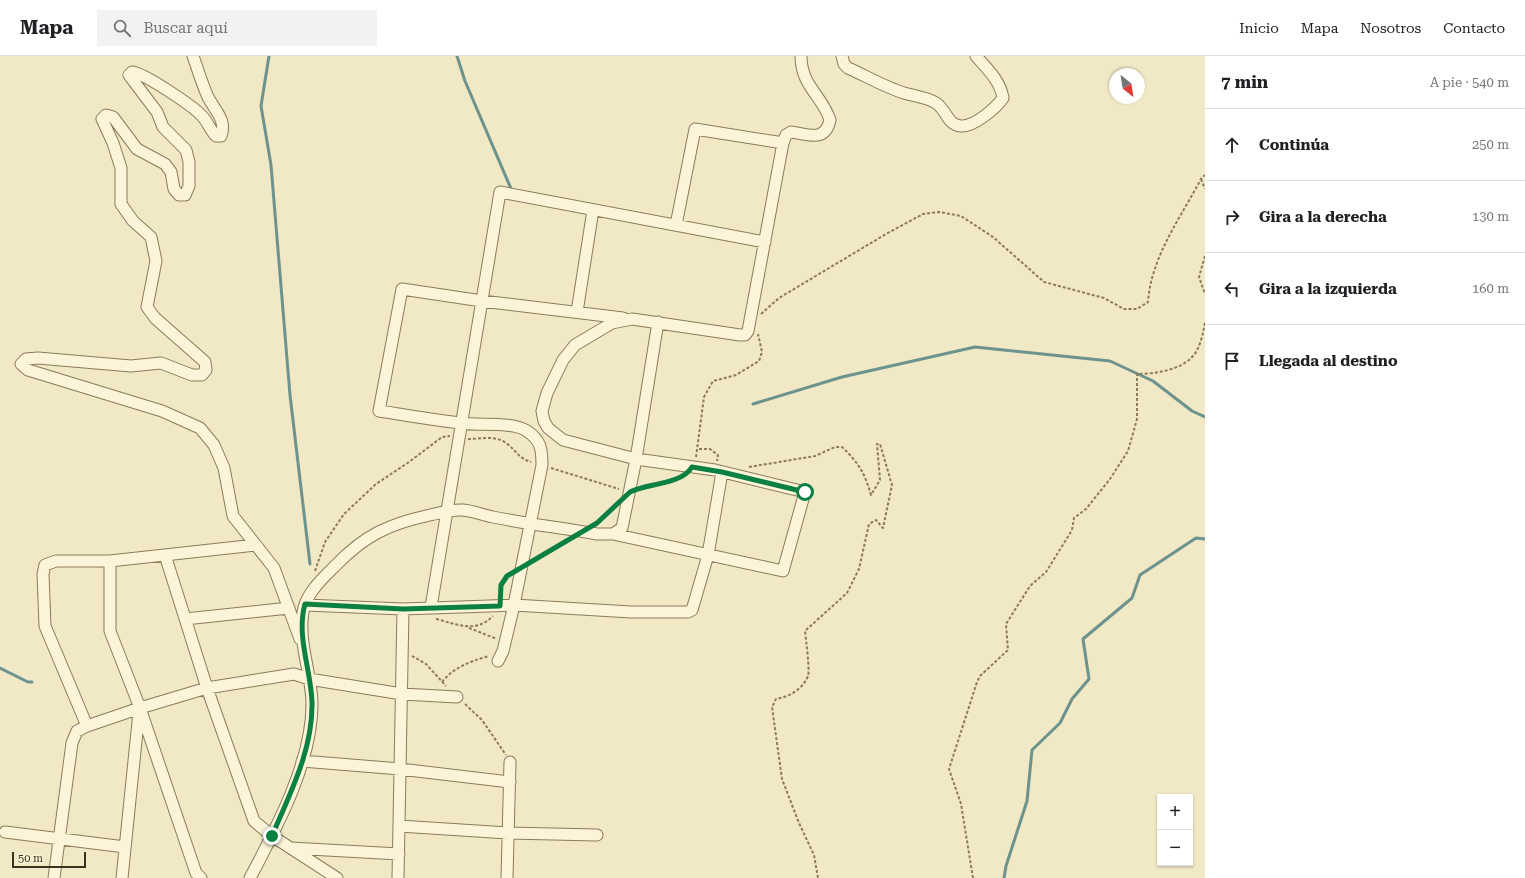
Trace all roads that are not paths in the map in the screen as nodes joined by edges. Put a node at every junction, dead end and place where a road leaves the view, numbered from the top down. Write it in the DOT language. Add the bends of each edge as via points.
graph roads {
  1 [pos="193,56"];
  2 [pos="801,56"];
  3 [pos="842,56"];
  4 [pos="976,56"];
  5 [pos="783,143"];
  6 [pos="593,210"];
  7 [pos="676,225"];
  8 [pos="765,242"];
  9 [pos="482,301"];
  10 [pos="577,312"];
  11 [pos="632,319"];
  12 [pos="658,322"];
  13 [pos="462,424"];
  14 [pos="636,459"];
  15 [pos="719,471"];
  16 [pos="446,512"];
  17 [pos="530,523"];
  18 [pos="613,534"];
  19 [pos="256,545"];
  20 [pos="165,555"];
  21 [pos="708,555"];
  22 [pos="110,561"];
  23 [pos="305,604"];
  24 [pos="514,606"];
  25 [pos="431,607"];
  26 [pos="289,608"];
  27 [pos="403,609"];
  28 [pos="185,619"];
  29 [pos="305,652"];
  30 [pos="498,661"];
  31 [pos="309,679"];
  32 [pos="207,688"];
  33 [pos="402,694"];
  34 [pos="457,697"];
  35 [pos="140,708"];
  36 [pos="87,726"];
  37 [pos="302,762"];
  38 [pos="510,762"];
  39 [pos="400,769"];
  40 [pos="510,782"];
  41 [pos="399,826"];
  42 [pos="5,832"];
  43 [pos="508,833"];
  44 [pos="597,835"];
  45 [pos="272,836"];
  46 [pos="59,839"];
  47 [pos="125,847"];
  48 [pos="290,848"];
  49 [pos="398,854"];
  50 [pos="197,876"];
  51 [pos="54,878"];
  52 [pos="122,878"];
  53 [pos="250,878"];
  54 [pos="337,878"];
  55 [pos="398,878"];
  56 [pos="507,878"];
  1 -- 19 [label="street" via="209,98 220,116 224,129 221,136 212,133 201,114 154,82 137,73 132,72 129,76 156,112 163,127 186,150 189,162 189,186 186,195 179,195 174,189 171,172 165,164 137,148 113,117 106,115 102,119 121,168 121,204 133,221 151,238 156,261 147,307 154,318 205,362 206,370 202,375 192,375 161,363 131,366 38,358 26,359 21,364 28,370 162,411 200,428 214,446 224,468 232,516"];
  2 -- 5 [label="street" via="803,74 828,112 830,120 824,132 818,136 791,132 786,135"];
  3 -- 4 [label="street" via="848,68 903,92 934,102 939,105 950,122 963,127 988,113 1003,98 995,77"];
  5 -- 7 [label="street" via="695,129"];
  5 -- 8 [label="street"];
  6 -- 7 [label="street"];
  6 -- 9 [label="street" via="500,192"];
  6 -- 10 [label="street"];
  7 -- 8 [label="street"];
  8 -- 12 [label="street" via="748,332 745,334"];
  9 -- 10 [label="street"];
  9 -- 13 [label="street"];
  9 -- 13 [label="street" via="402,289 379,411"];
  10 -- 11 [label="street"];
  11 -- 12 [label="street"];
  11 -- 14 [label="street" via="612,323 575,345 563,360 547,393 542,411 548,428 563,440"];
  12 -- 14 [label="street"];
  13 -- 16 [label="street"];
  13 -- 17 [label="street" via="514,426 527,430 537,439 542,449 542,465"];
  14 -- 15 [label="street"];
  14 -- 18 [label="street" via="622,528"];
  15 -- 21 [label="street"];
  15 -- 21 [label="street" via="805,492 783,571"];
  16 -- 17 [label="street" via="463,510"];
  16 -- 23 [label="street" via="387,527 349,550 321,579"];
  16 -- 25 [label="street"];
  17 -- 18 [label="street"];
  17 -- 24 [label="street"];
  18 -- 21 [label="street"];
  19 -- 20 [label="street"];
  19 -- 26 [label="street" via="274,568"];
  20 -- 22 [label="street"];
  20 -- 28 [label="street"];
  21 -- 24 [label="street" via="694,607 688,612"];
  22 -- 35 [label="street" via="110,631"];
  22 -- 36 [label="street" via="56,561 45,565 43,574 45,626"];
  23 -- 27 [label="street"];
  23 -- 29 [label="street" via="302,620"];
  24 -- 25 [label="street"];
  24 -- 30 [label="street" via="504,648"];
  25 -- 27 [label="street"];
  26 -- 28 [label="street"];
  26 -- 29 [label="street"];
  27 -- 33 [label="street"];
  28 -- 32 [label="street"];
  29 -- 31 [label="street"];
  31 -- 32 [label="street" via="294,674"];
  31 -- 33 [label="street"];
  31 -- 37 [label="street" via="312,701 310,733"];
  32 -- 35 [label="street"];
  32 -- 45 [label="street" via="254,821"];
  33 -- 34 [label="street"];
  33 -- 39 [label="street"];
  35 -- 36 [label="street"];
  35 -- 47 [label="street"];
  35 -- 50 [label="street"];
  36 -- 46 [label="street" via="78,731 72,743"];
  37 -- 39 [label="street"];
  37 -- 45 [label="street"];
  38 -- 40 [label="street"];
  39 -- 40 [label="street"];
  39 -- 41 [label="street"];
  40 -- 43 [label="street"];
  41 -- 43 [label="street"];
  41 -- 49 [label="street"];
  42 -- 46 [label="street"];
  43 -- 44 [label="street"];
  43 -- 56 [label="street"];
  45 -- 48 [label="street"];
  45 -- 53 [label="street"];
  46 -- 47 [label="street"];
  46 -- 51 [label="street"];
  47 -- 52 [label="street"];
  48 -- 49 [label="street"];
  48 -- 54 [label="street"];
  49 -- 55 [label="street"];
}
